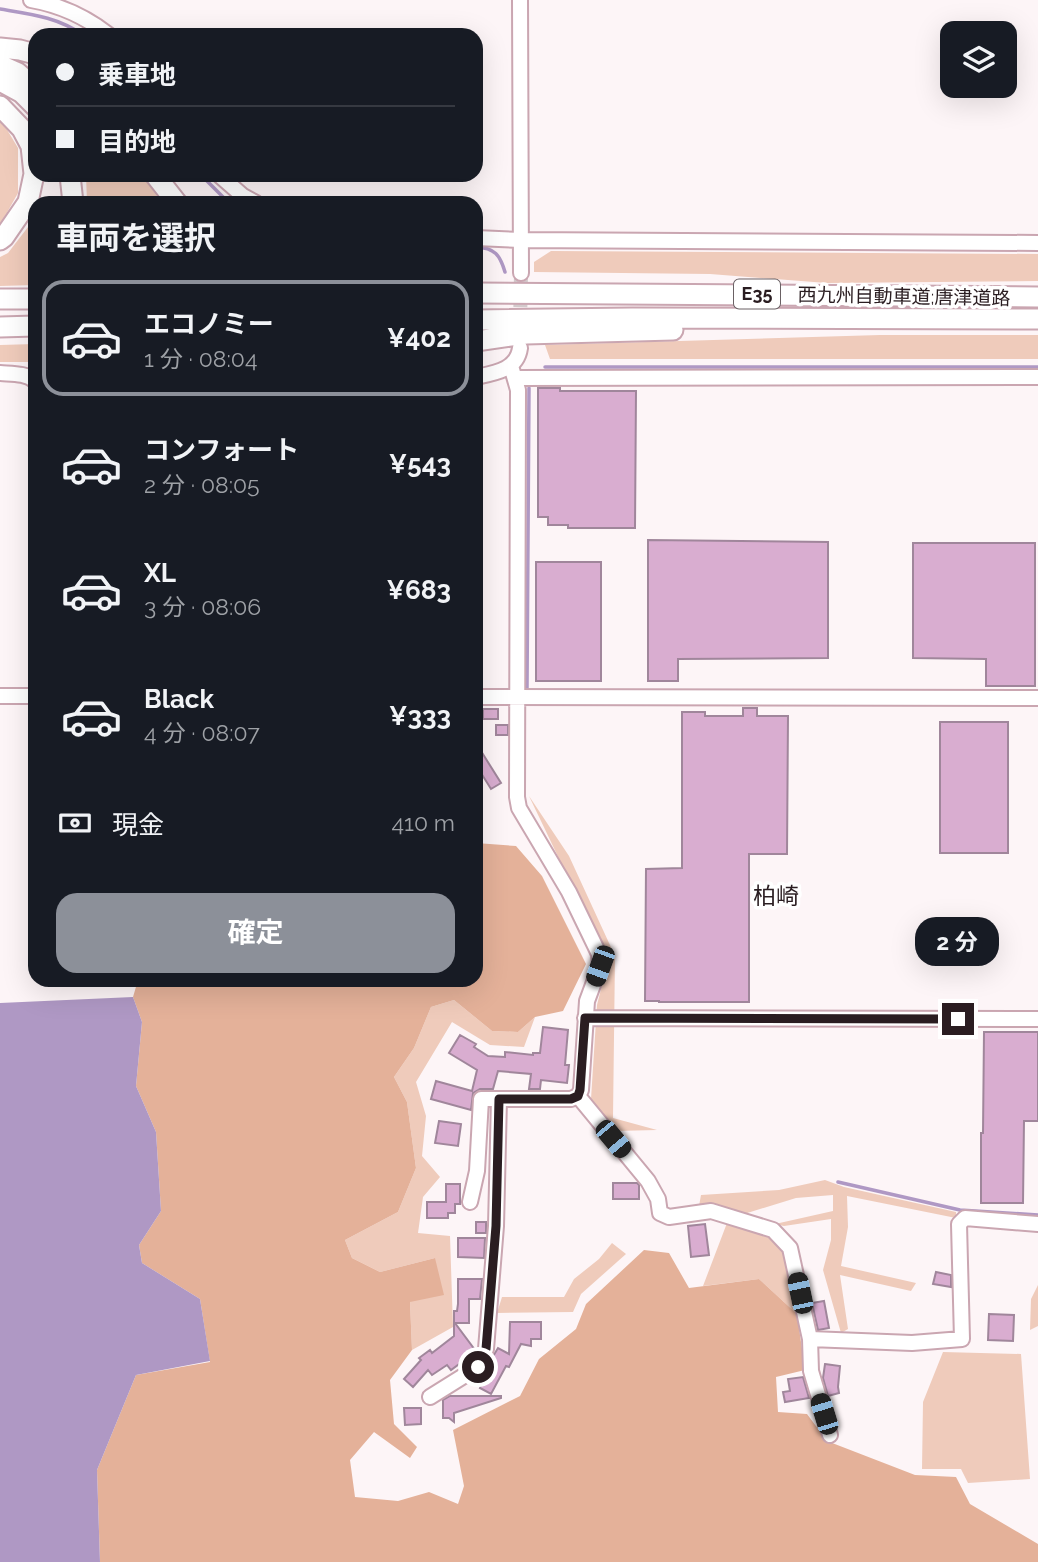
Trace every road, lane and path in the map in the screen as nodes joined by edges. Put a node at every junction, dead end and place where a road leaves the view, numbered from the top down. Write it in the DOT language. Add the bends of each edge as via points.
graph roads {
  1 [pos="31,0"];
  2 [pos="520,0"];
  3 [pos="98,28"];
  4 [pos="0,48"];
  5 [pos="28,52"];
  6 [pos="0,65"];
  7 [pos="0,81"];
  8 [pos="28,82"];
  9 [pos="28,99"];
  10 [pos="0,106"];
  11 [pos="28,140"];
  12 [pos="160,182"];
  13 [pos="227,182"];
  14 [pos="172,196"];
  15 [pos="243,196"];
  16 [pos="28,202"];
  17 [pos="483,238"];
  18 [pos="0,240"];
  19 [pos="521,240"];
  20 [pos="1038,243"];
  21 [pos="521,273"];
  22 [pos="483,288"];
  23 [pos="541,292"];
  24 [pos="483,293"];
  25 [pos="1038,297"];
  26 [pos="0,299"];
  27 [pos="28,299"];
  28 [pos="863,319"];
  29 [pos="1038,319"];
  30 [pos="483,320"];
  31 [pos="28,326"];
  32 [pos="0,327"];
  33 [pos="483,340"];
  34 [pos="520,348"];
  35 [pos="513,372"];
  36 [pos="0,373"];
  37 [pos="483,375"];
  38 [pos="28,377"];
  39 [pos="1038,377"];
  40 [pos="0,696"];
  41 [pos="28,696"];
  42 [pos="483,697"];
  43 [pos="517,697"];
  44 [pos="1038,698"];
  45 [pos="585,1018"];
  46 [pos="1038,1019"];
  47 [pos="578,1096"];
  48 [pos="499,1099"];
  49 [pos="470,1202"];
  50 [pos="1038,1224"];
  51 [pos="810,1339"];
  52 [pos="430,1397"];
  53 [pos="830,1435"];
  1 -- 3 [label="street" via="76,14"];
  2 -- 19 [label="street"];
  4 -- 5 [label="highway"];
  6 -- 8 [label="highway"];
  7 -- 9 [label="highway"];
  10 -- 11 [label="highway"];
  12 -- 14 [label="highway"];
  13 -- 15 [label="street"];
  16 -- 18 [label="highway"];
  17 -- 19 [label="street"];
  19 -- 20 [label="street"];
  19 -- 21 [label="street"];
  22 -- 23 [label="highway"];
  23 -- 24 [label="highway, 西九州自動車道;唐津道路 / E35"];
  23 -- 25 [label="highway, 西九州自動車道;唐津道路 / E35"];
  26 -- 27 [label="highway"];
  28 -- 29 [label="highway, 西九州自動車道;唐津道路 / E35"];
  28 -- 30 [label="highway, 西九州自動車道;唐津道路 / E35"];
  28 -- 33 [label="highway" via="526,334"];
  31 -- 32 [label="highway"];
  34 -- 35 [label="street"];
  35 -- 37 [label="street"];
  35 -- 39 [label="street"];
  35 -- 43 [label="street" via="518,390"];
  36 -- 38 [label="street"];
  40 -- 41 [label="street"];
  42 -- 43 [label="street"];
  43 -- 44 [label="street"];
  43 -- 45 [label="street" via="519,808 599,954 600,966"];
  45 -- 46 [label="street"];
  45 -- 47 [label="street"];
  47 -- 48 [label="street"];
  47 -- 51 [label="street" via="648,1181 660,1213 669,1217 711,1211 773,1230 790,1248"];
  48 -- 49 [label="street" via="481,1099 477,1171"];
  48 -- 52 [label="street" via="496,1226 486,1349 478,1367"];
  50 -- 51 [label="street" via="965,1218 959,1224 962,1339 912,1343"];
  51 -- 53 [label="street" via="811,1371"];
}
